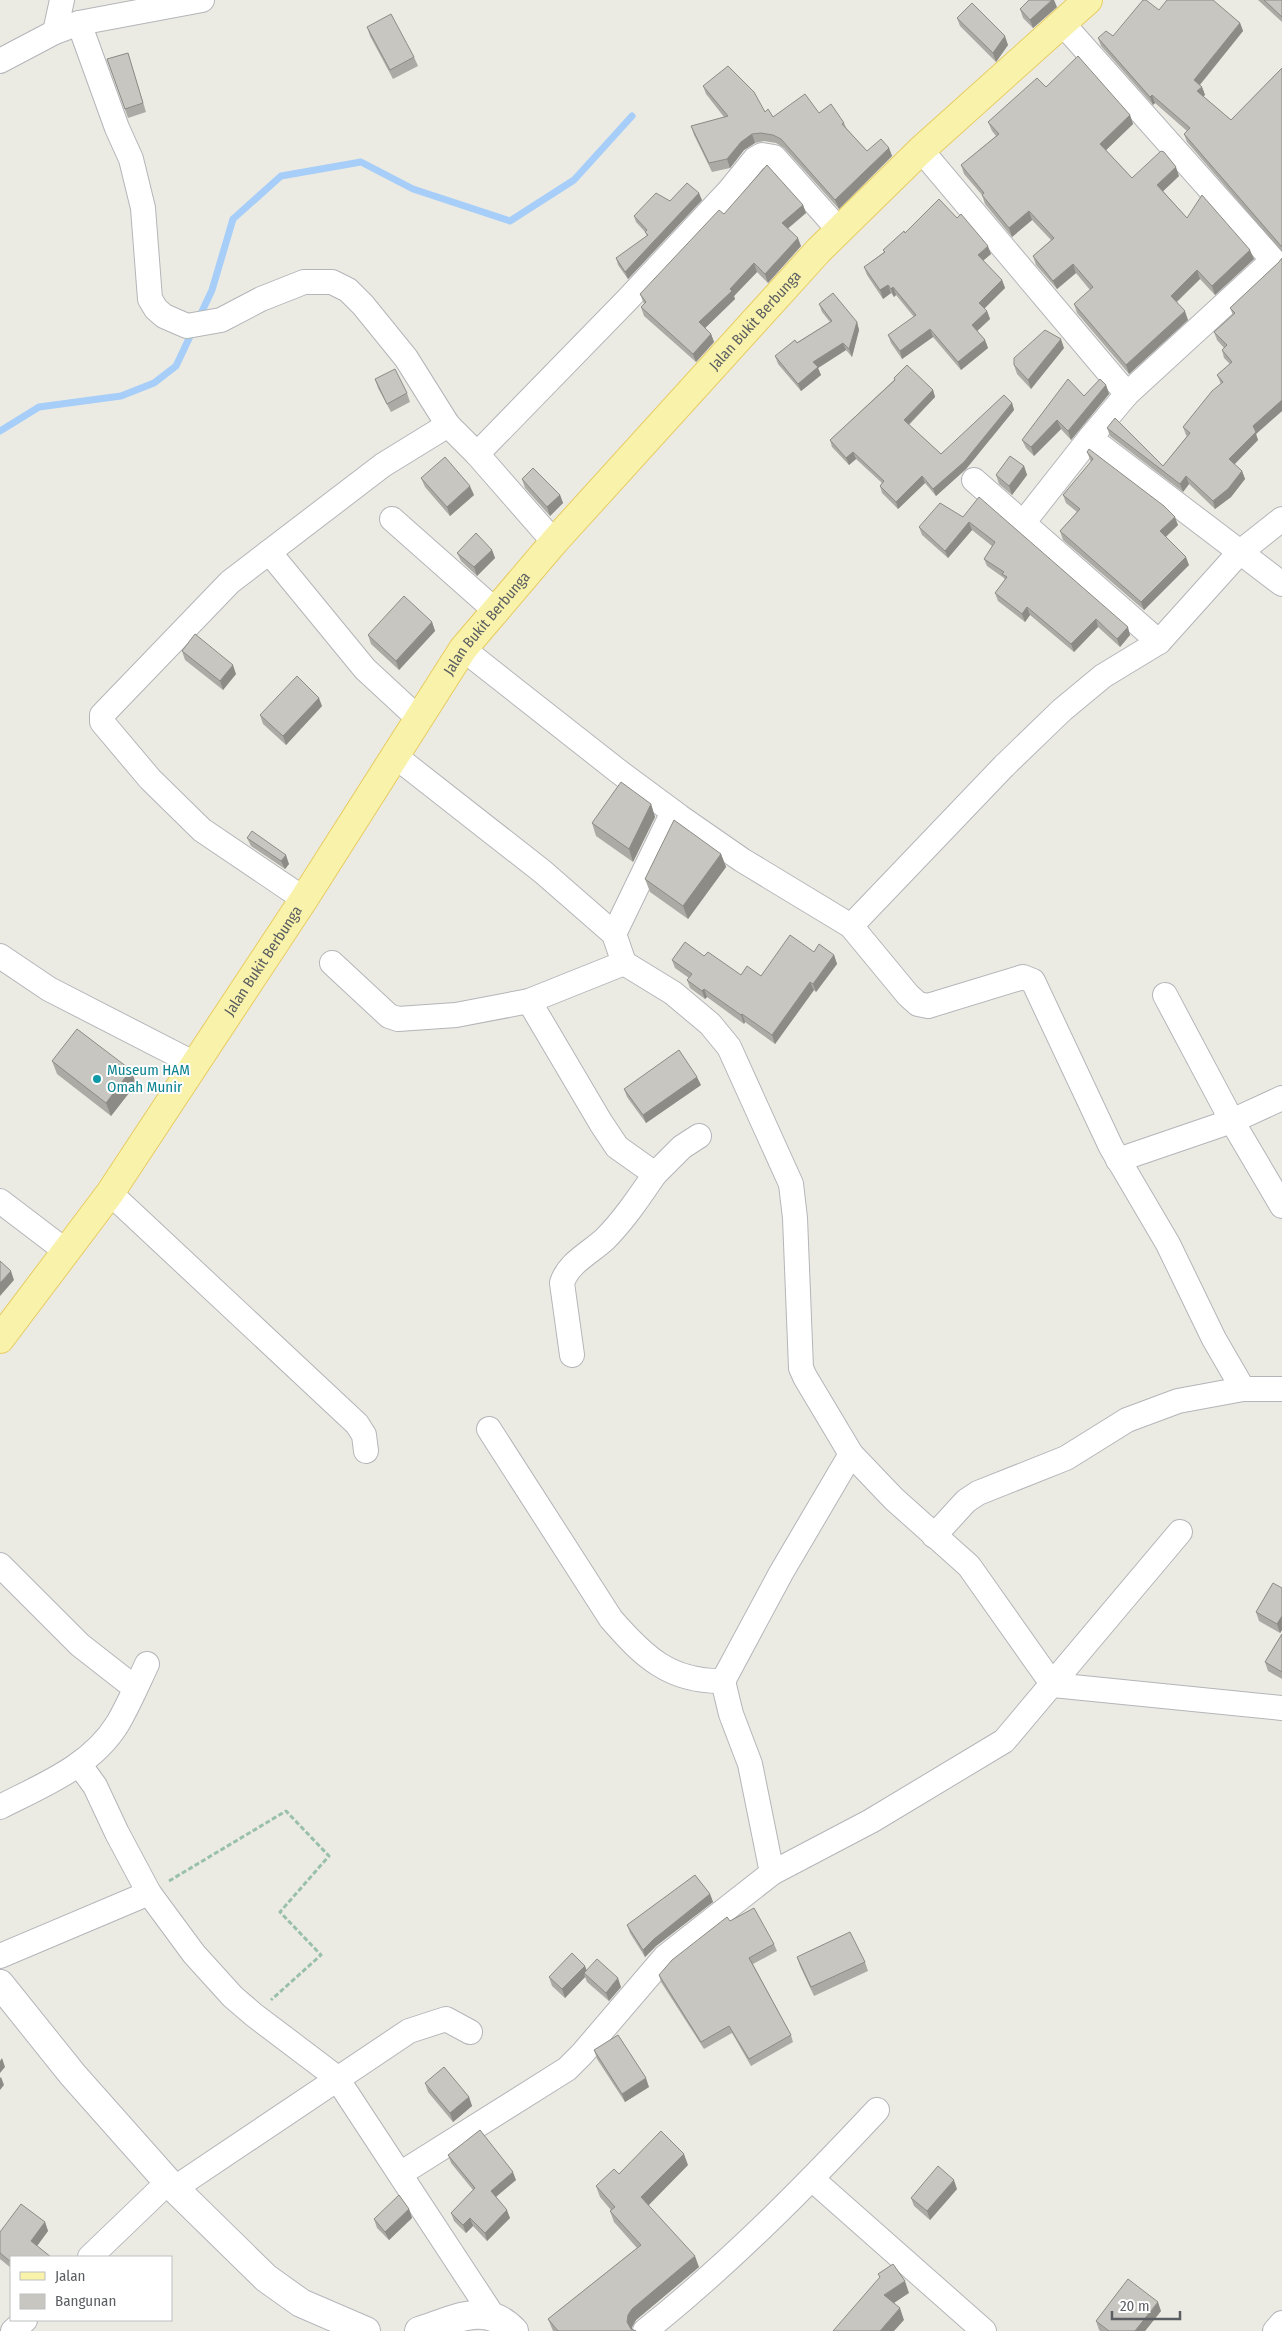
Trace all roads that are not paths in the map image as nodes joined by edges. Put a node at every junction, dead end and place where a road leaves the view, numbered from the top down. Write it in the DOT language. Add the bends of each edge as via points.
graph roads {
  1 [pos="62,0"];
  2 [pos="202,0"];
  3 [pos="1088,0"];
  4 [pos="79,23"];
  5 [pos="1063,24"];
  6 [pos="55,32"];
  7 [pos="0,61"];
  8 [pos="921,150"];
  9 [pos="840,230"];
  10 [pos="1279,261"];
  11 [pos="1127,394"];
  12 [pos="448,426"];
  13 [pos="1090,438"];
  14 [pos="477,454"];
  15 [pos="974,480"];
  16 [pos="392,519"];
  17 [pos="1282,519"];
  18 [pos="1024,523"];
  19 [pos="554,542"];
  20 [pos="269,552"];
  21 [pos="1239,553"];
  22 [pos="1282,584"];
  23 [pos="497,612"];
  24 [pos="1159,642"];
  25 [pos="463,649"];
  26 [pos="419,719"];
  27 [pos="395,756"];
  28 [pos="673,812"];
  29 [pos="304,899"];
  30 [pos="851,926"];
  31 [pos="614,934"];
  32 [pos="0,956"];
  33 [pos="332,963"];
  34 [pos="624,963"];
  35 [pos="1166,995"];
  36 [pos="529,1001"];
  37 [pos="196,1064"];
  38 [pos="1282,1098"];
  39 [pos="1232,1120"];
  40 [pos="699,1136"];
  41 [pos="1118,1160"];
  42 [pos="655,1174"];
  43 [pos="110,1192"];
  44 [pos="0,1201"];
  45 [pos="1282,1206"];
  46 [pos="67,1252"];
  47 [pos="0,1339"];
  48 [pos="572,1355"];
  49 [pos="1243,1389"];
  50 [pos="1282,1389"];
  51 [pos="489,1429"];
  52 [pos="366,1451"];
  53 [pos="851,1454"];
  54 [pos="1180,1532"];
  55 [pos="934,1536"];
  56 [pos="0,1565"];
  57 [pos="147,1664"];
  58 [pos="723,1681"];
  59 [pos="1053,1686"];
  60 [pos="135,1688"];
  61 [pos="1282,1708"];
  62 [pos="79,1764"];
  63 [pos="0,1807"];
  64 [pos="772,1873"];
  65 [pos="149,1893"];
  66 [pos="0,1956"];
  67 [pos="0,1984"];
  68 [pos="470,2032"];
  69 [pos="336,2078"];
  70 [pos="878,2110"];
  71 [pos="400,2174"];
  72 [pos="812,2179"];
  73 [pos="171,2185"];
  74 [pos="91,2256"];
  75 [pos="23,2321"];
  76 [pos="1282,2323"];
  77 [pos="504,2324"];
  78 [pos="13,2331"];
  79 [pos="366,2331"];
  80 [pos="419,2331"];
  81 [pos="646,2331"];
  82 [pos="984,2331"];
  83 [pos="1275,2331"];
  1 -- 6 [label="street"];
  2 -- 4 [label="street"];
  3 -- 5 [label="main road, Jalan Bukit Berbunga"];
  4 -- 6 [label="street"];
  4 -- 12 [label="street" via="131,159 143,208 150,299 156,309 164,316 197,325 221,320 304,282 332,282 348,290 363,305 406,358"];
  5 -- 8 [label="main road, Jalan Bukit Berbunga"];
  5 -- 10 [label="street"];
  6 -- 7 [label="street"];
  8 -- 9 [label="main road, Jalan Bukit Berbunga"];
  8 -- 11 [label="street"];
  9 -- 14 [label="street" via="774,157 762,155 755,159 628,300"];
  9 -- 19 [label="main road, Jalan Bukit Berbunga"];
  10 -- 11 [label="street"];
  11 -- 13 [label="street"];
  12 -- 14 [label="street"];
  12 -- 20 [label="street" via="383,465"];
  13 -- 18 [label="street"];
  13 -- 21 [label="street"];
  14 -- 19 [label="street"];
  15 -- 18 [label="street"];
  16 -- 23 [label="street"];
  17 -- 21 [label="street"];
  18 -- 24 [label="street"];
  19 -- 23 [label="main road, Jalan Bukit Berbunga"];
  20 -- 26 [label="street" via="365,669"];
  20 -- 29 [label="street" via="230,582 105,710 102,719 150,780 202,830"];
  21 -- 22 [label="street"];
  21 -- 24 [label="street"];
  23 -- 25 [label="main road, Jalan Bukit Berbunga"];
  24 -- 30 [label="street" via="1103,676 1062,710"];
  25 -- 26 [label="main road, Jalan Bukit Berbunga"];
  25 -- 28 [label="street"];
  26 -- 27 [label="main road, Jalan Bukit Berbunga"];
  27 -- 29 [label="main road, Jalan Bukit Berbunga"];
  27 -- 31 [label="street" via="543,872"];
  28 -- 30 [label="street" via="742,860"];
  28 -- 31 [label="street"];
  29 -- 37 [label="main road, Jalan Bukit Berbunga"];
  30 -- 41 [label="street" via="908,995 923,1006 1023,977 1033,981"];
  31 -- 34 [label="street"];
  32 -- 37 [label="street" via="49,989"];
  33 -- 36 [label="street" via="393,1019 456,1015"];
  34 -- 36 [label="street"];
  34 -- 53 [label="street" via="672,993 710,1024 729,1047 790,1184 801,1368"];
  35 -- 39 [label="street"];
  36 -- 42 [label="street" via="617,1146"];
  37 -- 43 [label="main road, Jalan Bukit Berbunga"];
  38 -- 39 [label="street"];
  39 -- 41 [label="street"];
  39 -- 45 [label="street"];
  40 -- 42 [label="street" via="682,1147"];
  41 -- 49 [label="street" via="1168,1244 1214,1339"];
  42 -- 48 [label="street" via="604,1239 564,1275 562,1283"];
  43 -- 46 [label="main road, Jalan Bukit Berbunga"];
  43 -- 52 [label="street" via="357,1424 364,1435"];
  44 -- 46 [label="street"];
  46 -- 47 [label="main road, Jalan Bukit Berbunga"];
  49 -- 50 [label="street"];
  49 -- 55 [label="street" via="1178,1401 1128,1420 1066,1458 978,1493 966,1501"];
  51 -- 58 [label="street" via="611,1619 633,1645 676,1675 694,1680"];
  53 -- 55 [label="street"];
  53 -- 58 [label="street" via="781,1573"];
  54 -- 59 [label="street"];
  55 -- 59 [label="street" via="976,1575"];
  56 -- 60 [label="street" via="80,1645"];
  57 -- 60 [label="street"];
  58 -- 64 [label="street" via="731,1714 750,1764"];
  59 -- 61 [label="street"];
  59 -- 64 [label="street" via="1004,1741 872,1821"];
  60 -- 62 [label="street" via="118,1724"];
  62 -- 63 [label="street"];
  62 -- 65 [label="street" via="95,1786"];
  64 -- 71 [label="street" via="666,1957 567,2069"];
  65 -- 66 [label="street"];
  65 -- 69 [label="street" via="194,1954 233,1997"];
  67 -- 73 [label="street" via="73,2075"];
  68 -- 69 [label="street" via="446,2019 427,2024 409,2031"];
  69 -- 71 [label="street"];
  69 -- 73 [label="street"];
  70 -- 72 [label="street"];
  71 -- 77 [label="street"];
  72 -- 81 [label="street" via="719,2270"];
  72 -- 82 [label="street"];
  73 -- 74 [label="street"];
  73 -- 79 [label="street" via="282,2291 301,2303"];
  75 -- 78 [label="street"];
  76 -- 83 [label="street"];
  77 -- 80 [label="street" via="482,2313"];
}
